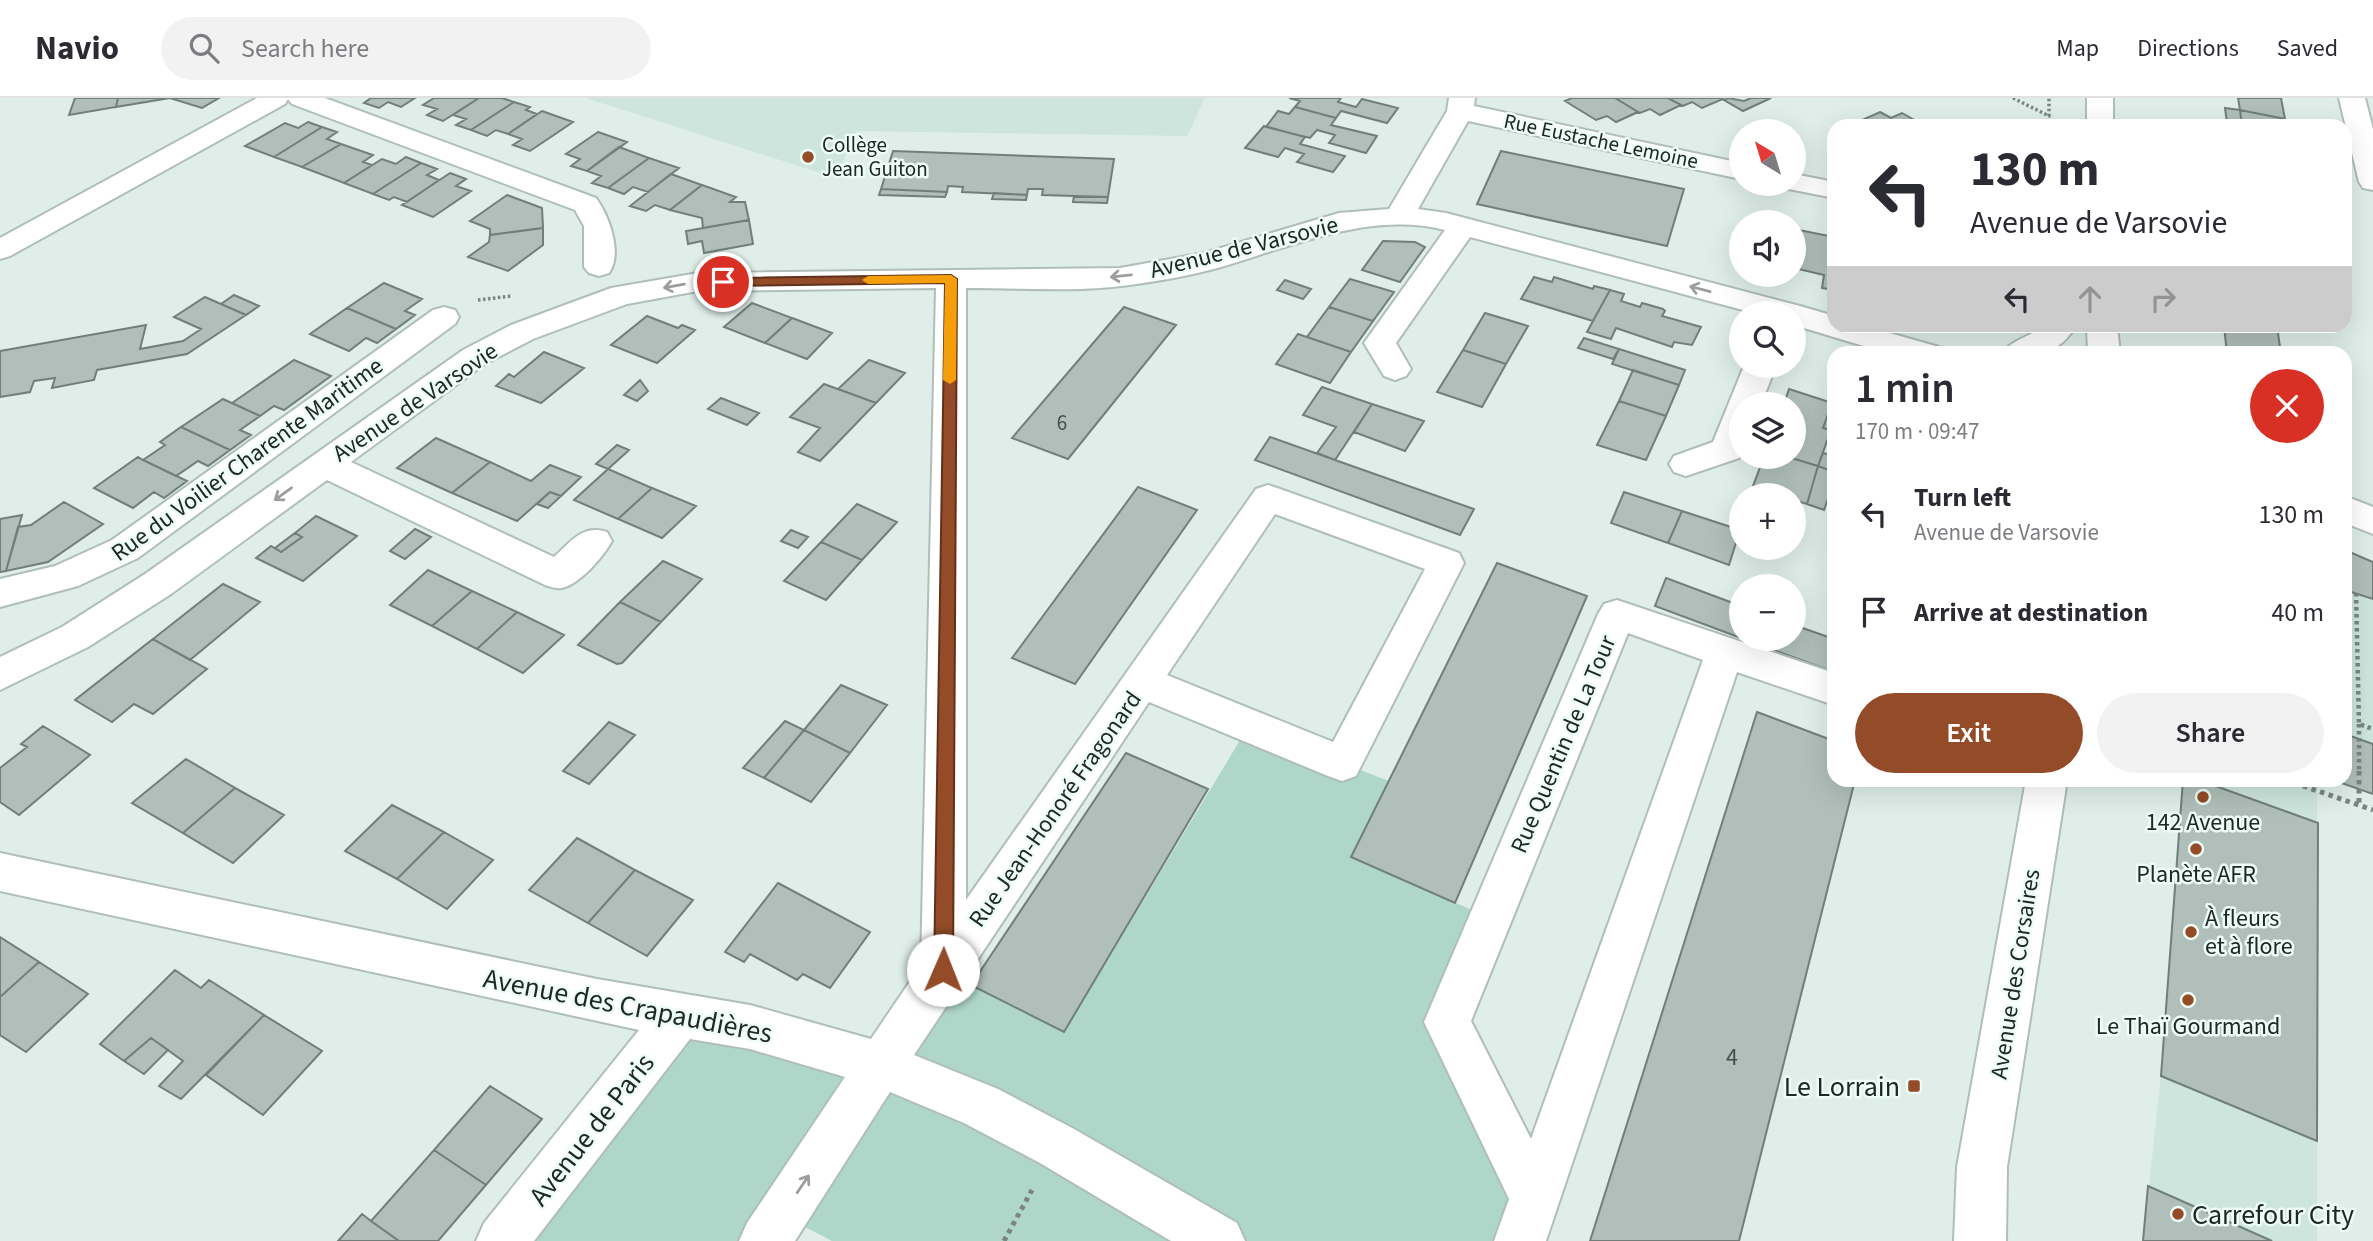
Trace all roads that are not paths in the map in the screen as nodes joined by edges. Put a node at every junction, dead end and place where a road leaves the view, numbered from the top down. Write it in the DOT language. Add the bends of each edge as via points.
graph roads {
  1 [pos="276,98"];
  2 [pos="301,98"];
  3 [pos="2100,98"];
  4 [pos="2352,98"];
  5 [pos="1461,104"];
  6 [pos="2100,119"];
  7 [pos="1729,168"];
  8 [pos="2373,182"];
  9 [pos="1806,184"];
  10 [pos="1827,189"];
  11 [pos="1399,217"];
  12 [pos="1464,226"];
  13 [pos="0,250"];
  14 [pos="599,267"];
  15 [pos="951,279"];
  16 [pos="1742,301"];
  17 [pos="444,317"];
  18 [pos="1806,319"];
  19 [pos="1827,325"];
  20 [pos="1855,333"];
  21 [pos="2054,333"];
  22 [pos="1900,346"];
  23 [pos="2035,346"];
  24 [pos="1395,369"];
  25 [pos="1729,445"];
  26 [pos="324,464"];
  27 [pos="1686,464"];
  28 [pos="2352,512"];
  29 [pos="2373,522"];
  30 [pos="594,541"];
  31 [pos="64,579"];
  32 [pos="158,584"];
  33 [pos="0,593"];
  34 [pos="1725,652"];
  35 [pos="0,675"];
  36 [pos="1142,682"];
  37 [pos="1827,687"];
  38 [pos="2046,787"];
  39 [pos="0,872"];
  40 [pos="943,970"];
  41 [pos="679,1016"];
  42 [pos="883,1065"];
  43 [pos="1982,1167"];
  44 [pos="1527,1219"];
  45 [pos="502,1241"];
  46 [pos="765,1241"];
  47 [pos="1219,1241"];
  48 [pos="1958,1241"];
  49 [pos="1980,1241"];
  1 -- 13 [label="street"];
  2 -- 14 [label="street" via="586,204 597,226"];
  3 -- 6 [label="street"];
  4 -- 8 [label="street"];
  5 -- 7 [label="street, Rue Eustache Lemoine"];
  5 -- 11 [label="street"];
  9 -- 10 [label="street"];
  11 -- 12 [label="street, Avenue de Varsovie"];
  11 -- 15 [label="street, Avenue de Varsovie, one-way" via="1339,222 1208,261 1120,277"];
  16 -- 12 [label="street, Avenue de Varsovie, one-way"];
  12 -- 24 [label="street" via="1380,343"];
  15 -- 26 [label="street, Avenue de Varsovie, one-way" via="698,282 622,295 522,332 474,357"];
  15 -- 40 [label="street"];
  17 -- 31 [label="street, Rue du Voilier Charente Maritime" via="125,549"];
  18 -- 19 [label="street, Avenue de Varsovie"];
  20 -- 22 [label="street, Avenue de Varsovie"];
  21 -- 23 [label="street"];
  25 -- 27 [label="street" via="1727,450"];
  26 -- 30 [label="street" via="558,575"];
  26 -- 32 [label="street, Avenue de Varsovie, one-way"];
  28 -- 29 [label="street"];
  31 -- 32 [label="street" via="132,569"];
  31 -- 33 [label="street, Rue du Voilier Charente Maritime"];
  32 -- 35 [label="street, Avenue de Varsovie" via="75,637"];
  34 -- 37 [label="street"];
  34 -- 44 [label="street, Rue Quentin de La Tour"];
  34 -- 44 [label="street, Rue Quentin de La Tour" via="1617,614 1447,1022"];
  36 -- 36 [label="street, Rue Jean-Honoré Fragonard" via="1268,498 1446,563 1342,764"];
  36 -- 40 [label="street, Rue Jean-Honoré Fragonard"];
  38 -- 43 [label="street, Avenue des Corsaires"];
  39 -- 41 [label="street, Avenue des Crapaudières"];
  40 -- 42 [label="street, Rue Jean-Honoré Fragonard"];
  41 -- 42 [label="street, Avenue des Crapaudières" via="750,1027"];
  41 -- 45 [label="street, Avenue de Paris"];
  46 -- 42 [label="street, Rue Jean-Honoré Fragonard, one-way"];
  42 -- 47 [label="street, Avenue des Crapaudières" via="981,1106"];
  43 -- 48 [label="street, Avenue des Corsaires"];
  43 -- 49 [label="street, Avenue des Corsaires"];
}
